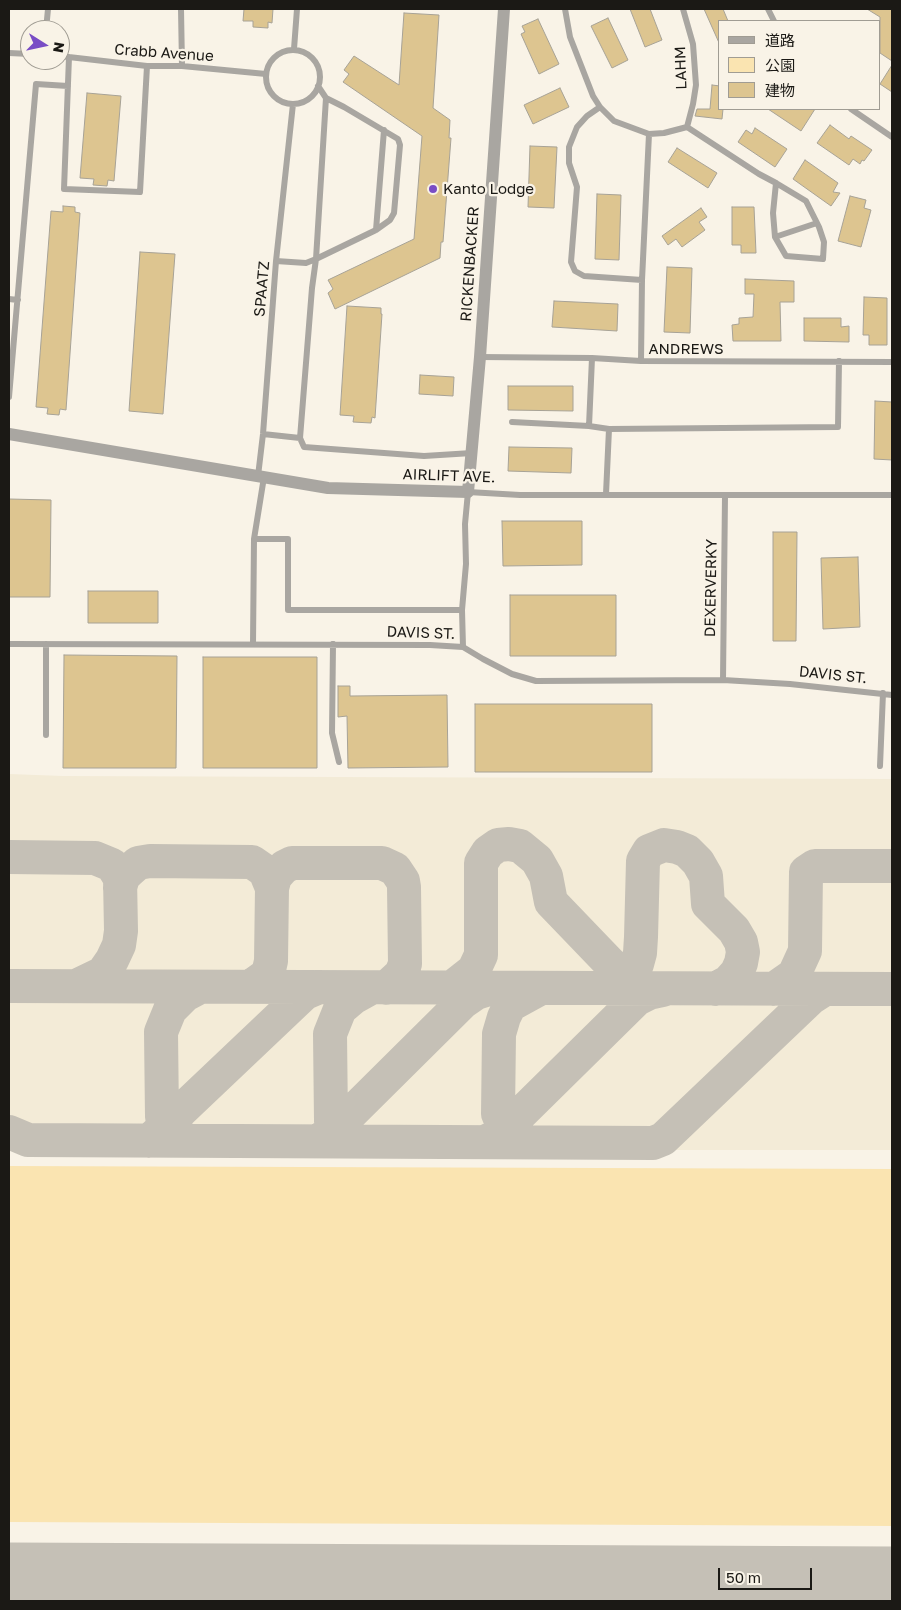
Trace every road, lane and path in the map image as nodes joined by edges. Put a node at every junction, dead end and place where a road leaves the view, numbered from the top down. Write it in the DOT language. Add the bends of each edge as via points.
graph roads {
  1 [pos="180,9"];
  2 [pos="297,9"];
  3 [pos="504,9"];
  4 [pos="565,9"];
  5 [pos="683,9"];
  6 [pos="294,49"];
  7 [pos="70,57"];
  8 [pos="148,66"];
  9 [pos="182,66"];
  10 [pos="69,70"];
  11 [pos="266,74"];
  12 [pos="68,86"];
  13 [pos="318,86"];
  14 [pos="326,98"];
  15 [pos="293,104"];
  16 [pos="600,108"];
  17 [pos="852,110"];
  18 [pos="687,127"];
  19 [pos="384,130"];
  20 [pos="649,134"];
  21 [pos="892,137"];
  22 [pos="776,183"];
  23 [pos="817,223"];
  24 [pos="376,230"];
  25 [pos="775,237"];
  26 [pos="316,259"];
  27 [pos="276,261"];
  28 [pos="642,280"];
  29 [pos="9,299"];
  30 [pos="18,300"];
  31 [pos="480,357"];
  32 [pos="592,358"];
  33 [pos="641,361"];
  34 [pos="839,361"];
  35 [pos="892,362"];
  36 [pos="9,397"];
  37 [pos="512,422"];
  38 [pos="589,426"];
  39 [pos="609,429"];
  40 [pos="9,434"];
  41 [pos="263,434"];
  42 [pos="300,438"];
  43 [pos="472,453"];
  44 [pos="261,477"];
  45 [pos="468,492"];
  46 [pos="606,494"];
  47 [pos="892,495"];
  48 [pos="724,496"];
  49 [pos="254,539"];
  50 [pos="462,610"];
  51 [pos="9,644"];
  52 [pos="46,644"];
  53 [pos="252,644"];
  54 [pos="333,644"];
  55 [pos="463,647"];
  56 [pos="722,680"];
  57 [pos="883,693"];
  58 [pos="892,695"];
  59 [pos="46,736"];
  60 [pos="339,762"];
  61 [pos="880,766"];
  1 -- 9 [label="lane"];
  2 -- 6 [label="lane"];
  3 -- 31 [label="street, RICKENBACKER"];
  4 -- 16 [label="lane" via="570,37"];
  5 -- 18 [label="lane, LAHM" via="693,44 696,85"];
  6 -- 11 [label="lane" via="278,53"];
  6 -- 13 [label="lane" via="302,51 315,62 319,69"];
  7 -- 8 [label="lane, Crabb Avenue"];
  8 -- 9 [label="lane, Crabb Avenue"];
  8 -- 12 [label="lane" via="140,192 64,189"];
  9 -- 11 [label="lane, Crabb Avenue"];
  10 -- 12 [label="lane"];
  11 -- 15 [label="lane" via="266,82 274,97"];
  12 -- 30 [label="lane" via="36,84"];
  13 -- 14 [label="lane"];
  13 -- 15 [label="lane" via="307,100"];
  14 -- 19 [label="lane"];
  14 -- 26 [label="lane"];
  15 -- 27 [label="lane, SPAATZ"];
  16 -- 20 [label="lane" via="614,121"];
  16 -- 28 [label="lane" via="577,127 569,147 568,163 577,186 571,262 575,271 584,276"];
  17 -- 21 [label="lane"];
  18 -- 20 [label="lane"];
  18 -- 22 [label="lane"];
  19 -- 24 [label="lane"];
  19 -- 24 [label="lane" via="398,139 400,145 394,213"];
  20 -- 28 [label="lane"];
  22 -- 23 [label="lane" via="806,201"];
  22 -- 25 [label="lane"];
  23 -- 25 [label="lane"];
  23 -- 25 [label="lane" via="824,242 823,259 786,256"];
  24 -- 26 [label="lane"];
  26 -- 27 [label="lane" via="306,263"];
  26 -- 42 [label="lane"];
  27 -- 41 [label="lane, SPAATZ"];
  28 -- 33 [label="lane"];
  29 -- 30 [label="lane"];
  30 -- 36 [label="lane"];
  31 -- 32 [label="lane, ANDREWS"];
  31 -- 43 [label="street, RICKENBACKER"];
  32 -- 33 [label="lane, ANDREWS"];
  32 -- 38 [label="lane"];
  33 -- 34 [label="lane, ANDREWS"];
  34 -- 35 [label="lane, ANDREWS"];
  34 -- 39 [label="lane" via="838,426"];
  37 -- 38 [label="lane"];
  38 -- 39 [label="lane"];
  39 -- 46 [label="lane"];
  40 -- 44 [label="street, AIRLIFT AVE."];
  41 -- 42 [label="lane"];
  41 -- 44 [label="lane, SPAATZ"];
  42 -- 43 [label="lane" via="304,447 424,456"];
  43 -- 45 [label="street, RICKENBACKER"];
  44 -- 45 [label="street, AIRLIFT AVE." via="328,488"];
  44 -- 49 [label="lane, SPAATZ"];
  45 -- 46 [label="lane, AIRLIFT AVE."];
  45 -- 50 [label="lane"];
  46 -- 48 [label="lane, AIRLIFT AVE."];
  47 -- 48 [label="lane, AIRLIFT AVE."];
  48 -- 56 [label="lane, DEXERVERKY"];
  49 -- 50 [label="lane" via="288,539 288,610"];
  49 -- 53 [label="lane, SPAATZ"];
  50 -- 55 [label="lane"];
  51 -- 52 [label="lane, DAVIS ST."];
  52 -- 53 [label="lane, DAVIS ST."];
  52 -- 59 [label="lane"];
  53 -- 54 [label="lane, DAVIS ST."];
  54 -- 55 [label="lane, DAVIS ST."];
  54 -- 60 [label="lane" via="332,733"];
  55 -- 56 [label="lane, DAVIS ST." via="512,674 536,681"];
  56 -- 57 [label="lane, DAVIS ST."];
  57 -- 58 [label="lane, DAVIS ST."];
  57 -- 61 [label="lane"];
}
